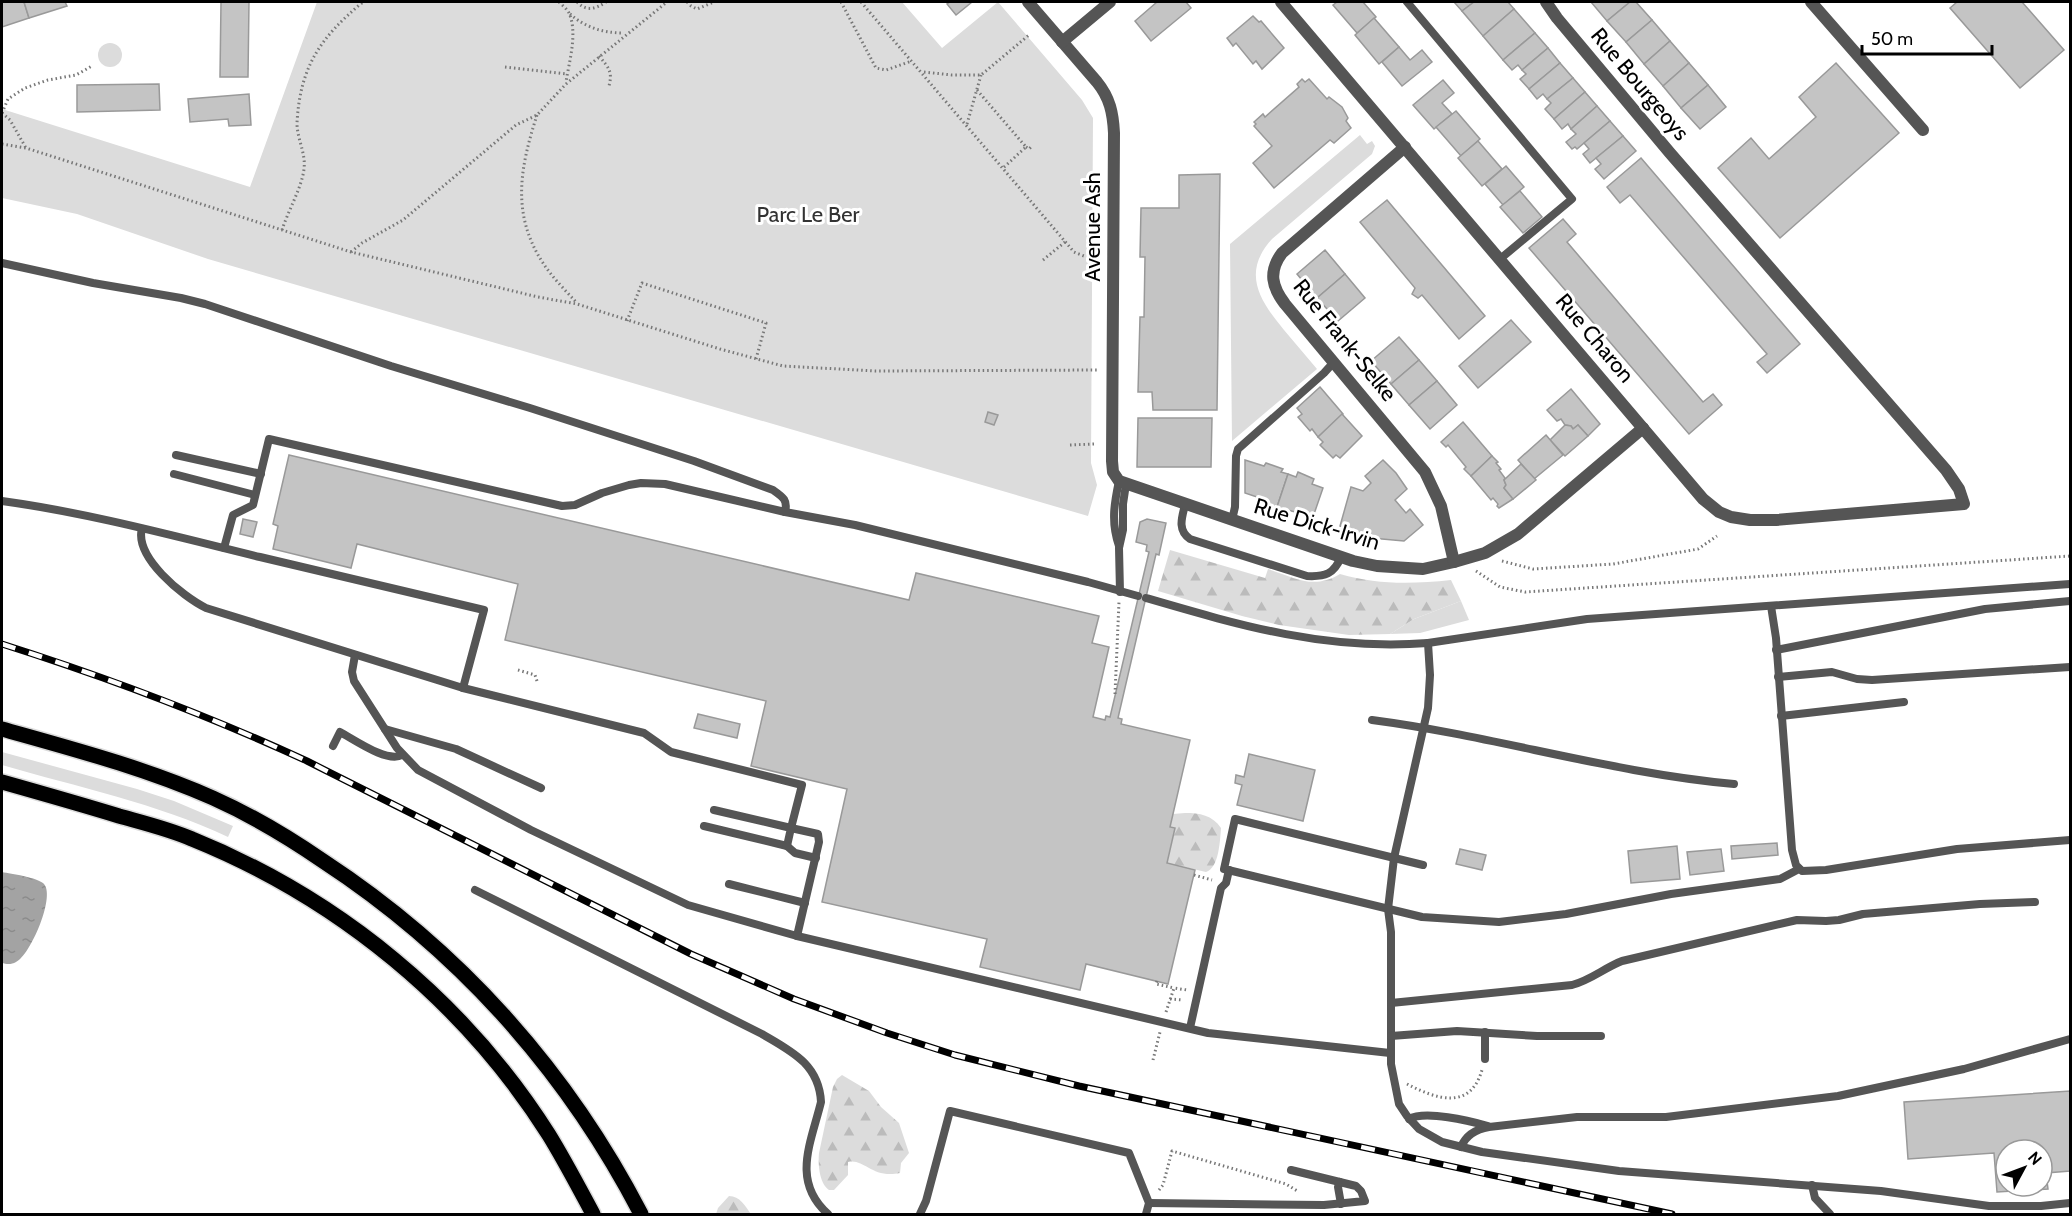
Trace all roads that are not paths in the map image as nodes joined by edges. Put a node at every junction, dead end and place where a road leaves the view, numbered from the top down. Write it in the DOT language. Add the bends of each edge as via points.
graph roads {
  1 [pos="1028,2"];
  2 [pos="1110,2"];
  3 [pos="1284,2"];
  4 [pos="1407,2"];
  5 [pos="1546,2"];
  6 [pos="1811,2"];
  7 [pos="1062,42"];
  8 [pos="1923,130"];
  9 [pos="1405,147"];
  10 [pos="1500,259"];
  11 [pos="2,263"];
  12 [pos="1334,362"];
  13 [pos="1643,428"];
  14 [pos="177,455"];
  15 [pos="174,474"];
  16 [pos="261,474"];
  17 [pos="1122,483"];
  18 [pos="255,495"];
  19 [pos="2,501"];
  20 [pos="1964,504"];
  21 [pos="1185,505"];
  22 [pos="785,512"];
  23 [pos="1232,520"];
  24 [pos="142,528"];
  25 [pos="224,548"];
  26 [pos="1341,557"];
  27 [pos="1454,562"];
  28 [pos="2070,584"];
  29 [pos="1120,592"];
  30 [pos="2070,602"];
  31 [pos="1771,606"];
  32 [pos="1428,643"];
  33 [pos="1776,650"];
  34 [pos="355,655"];
  35 [pos="2070,667"];
  36 [pos="1778,677"];
  37 [pos="463,688"];
  38 [pos="1904,702"];
  39 [pos="1781,716"];
  40 [pos="1372,720"];
  41 [pos="1424,727"];
  42 [pos="2,729"];
  43 [pos="385,729"];
  44 [pos="333,746"];
  45 [pos="402,755"];
  46 [pos="2,782"];
  47 [pos="1734,784"];
  48 [pos="541,788"];
  49 [pos="714,810"];
  50 [pos="704,826"];
  51 [pos="791,828"];
  52 [pos="2070,840"];
  53 [pos="787,846"];
  54 [pos="816,858"];
  55 [pos="1394,858"];
  56 [pos="1423,865"];
  57 [pos="1799,869"];
  58 [pos="1229,870"];
  59 [pos="729,884"];
  60 [pos="475,890"];
  61 [pos="2035,902"];
  62 [pos="805,903"];
  63 [pos="1388,909"];
  64 [pos="797,936"];
  65 [pos="1391,1003"];
  66 [pos="1190,1028"];
  67 [pos="1485,1032"];
  68 [pos="1391,1036"];
  69 [pos="1600,1036"];
  70 [pos="2070,1040"];
  71 [pos="1390,1053"];
  72 [pos="1485,1059"];
  73 [pos="1409,1119"];
  74 [pos="1489,1127"];
  75 [pos="1461,1147"];
  76 [pos="567,1166"];
  77 [pos="1291,1170"];
  78 [pos="1340,1182"];
  79 [pos="1812,1185"];
  80 [pos="1149,1203"];
  81 [pos="2070,1203"];
  82 [pos="1341,1204"];
  83 [pos="593,1215"];
  84 [pos="606,1215"];
  85 [pos="642,1215"];
  86 [pos="828,1215"];
  87 [pos="920,1215"];
  88 [pos="1146,1215"];
  89 [pos="1830,1215"];
  1 -- 7 [label="street, Avenue Ash"];
  2 -- 7 [label="street"];
  3 -- 9 [label="street, Rue Charon"];
  4 -- 10 [label="lane" via="1572,199"];
  5 -- 20 [label="street, Rue Bourgeoys" via="1680,164 1946,470"];
  6 -- 8 [label="street"];
  7 -- 17 [label="street, Avenue Ash" via="1102,88 1114,120 1112,461 1113,472"];
  9 -- 10 [label="street, Rue Charon"];
  9 -- 12 [label="street, Rue Frank-Selke" via="1288,248 1275,265 1275,291"];
  10 -- 13 [label="street, Rue Charon"];
  11 -- 22 [label="lane" via="206,304 694,461 773,490 785,498"];
  12 -- 23 [label="lane" via="1238,449"];
  12 -- 27 [label="street, Rue Frank-Selke" via="1429,478 1443,513"];
  13 -- 20 [label="street, Rue Charon" via="1703,499 1731,518 1776,520"];
  13 -- 27 [label="street, Rue Dick-Irvin" via="1518,534 1485,552"];
  14 -- 16 [label="lane"];
  15 -- 18 [label="lane"];
  16 -- 18 [label="lane"];
  16 -- 22 [label="lane" via="269,439 562,506 575,505 615,488 651,483"];
  17 -- 21 [label="street, Rue Dick-Irvin"];
  17 -- 29 [label="lane" via="1113,524 1119,548"];
  18 -- 25 [label="lane" via="253,505 233,514"];
  19 -- 24 [label="lane"];
  21 -- 23 [label="street, Rue Dick-Irvin"];
  21 -- 26 [label="lane" via="1181,528 1190,539 1307,576 1329,574"];
  22 -- 29 [label="lane" via="855,525"];
  23 -- 26 [label="street, Rue Dick-Irvin"];
  24 -- 25 [label="lane"];
  24 -- 34 [label="lane" via="140,541 147,555 167,579 196,603"];
  25 -- 37 [label="lane" via="484,610"];
  26 -- 27 [label="street, Rue Dick-Irvin" via="1408,569"];
  28 -- 31 [label="lane"];
  29 -- 32 [label="lane" via="1307,639 1371,645"];
  30 -- 33 [label="lane" via="1985,609"];
  31 -- 32 [label="lane" via="1587,619"];
  31 -- 33 [label="lane"];
  32 -- 41 [label="lane" via="1430,690"];
  33 -- 36 [label="lane"];
  34 -- 37 [label="lane"];
  34 -- 43 [label="lane" via="352,676"];
  35 -- 36 [label="lane" via="1872,680 1832,672"];
  36 -- 39 [label="lane"];
  37 -- 51 [label="lane" via="644,733 670,752 802,785"];
  38 -- 39 [label="lane"];
  39 -- 57 [label="lane" via="1791,850"];
  40 -- 41 [label="lane"];
  41 -- 47 [label="lane" via="1665,776"];
  41 -- 55 [label="lane"];
  42 -- 85 [label="main road" via="133,767 214,798 302,847 378,899 432,943 519,1032 590,1125"];
  43 -- 45 [label="lane"];
  43 -- 48 [label="lane" via="456,749"];
  44 -- 45 [label="lane" via="340,732 385,756"];
  45 -- 64 [label="lane" via="428,776 668,897"];
  46 -- 76 [label="main road" via="190,838 280,880 338,916 397,962 461,1022 515,1086"];
  49 -- 51 [label="lane"];
  50 -- 53 [label="lane"];
  51 -- 53 [label="lane"];
  51 -- 54 [label="lane" via="818,834"];
  52 -- 57 [label="lane" via="1957,849 1814,872"];
  53 -- 54 [label="lane" via="795,853"];
  54 -- 62 [label="lane"];
  55 -- 56 [label="lane"];
  55 -- 58 [label="lane" via="1235,819 1224,869"];
  55 -- 63 [label="lane"];
  57 -- 63 [label="lane" via="1780,879 1533,919 1451,920"];
  58 -- 63 [label="lane"];
  58 -- 66 [label="lane" via="1221,888"];
  59 -- 62 [label="lane"];
  60 -- 86 [label="lane" via="795,1053 818,1082 821,1102 806,1172 812,1196"];
  61 -- 65 [label="lane" via="1980,903 1863,914 1832,921 1797,920 1622,961 1572,986"];
  62 -- 64 [label="lane"];
  63 -- 65 [label="lane"];
  64 -- 66 [label="lane"];
  65 -- 68 [label="lane"];
  66 -- 71 [label="lane"];
  67 -- 68 [label="lane" via="1447,1030"];
  67 -- 69 [label="lane"];
  67 -- 72 [label="lane"];
  68 -- 71 [label="lane"];
  70 -- 74 [label="lane" via="1964,1069 1838,1096 1666,1117 1577,1117"];
  71 -- 73 [label="lane" via="1399,1104"];
  73 -- 74 [label="lane" via="1423,1115"];
  73 -- 75 [label="lane" via="1434,1139"];
  74 -- 75 [label="lane" via="1466,1138"];
  75 -- 79 [label="lane" via="1619,1171"];
  76 -- 83 [label="main road"];
  76 -- 84 [label="main road"];
  77 -- 78 [label="lane"];
  78 -- 82 [label="lane"];
  78 -- 82 [label="lane" via="1356,1186 1365,1201"];
  79 -- 81 [label="lane" via="1989,1206"];
  79 -- 89 [label="lane" via="1815,1198"];
  80 -- 82 [label="lane"];
  80 -- 87 [label="lane" via="1129,1153 950,1111"];
  80 -- 88 [label="lane"];
}
